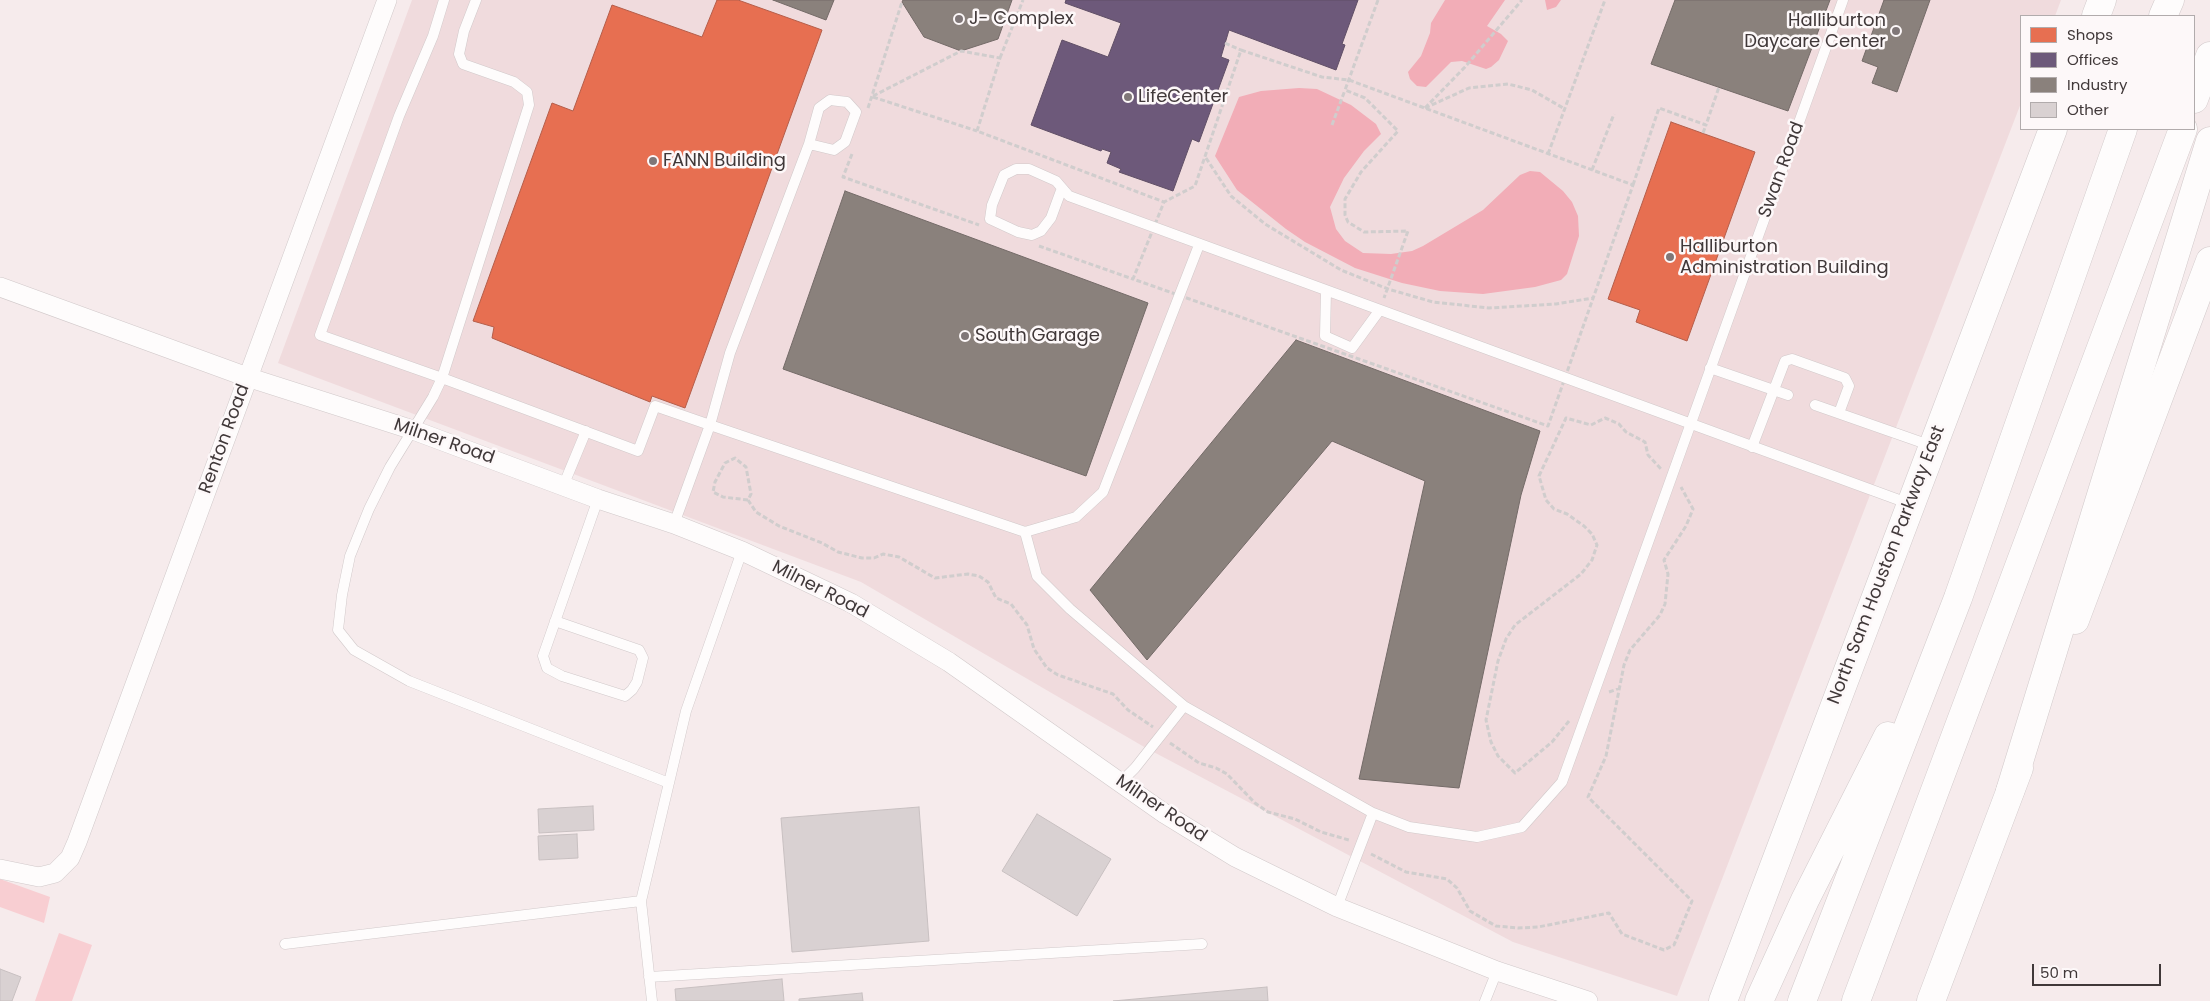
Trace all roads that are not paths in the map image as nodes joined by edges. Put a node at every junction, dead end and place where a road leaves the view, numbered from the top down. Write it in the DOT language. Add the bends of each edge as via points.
graph roads {
  1 [pos="387,0"];
  2 [pos="444,0"];
  3 [pos="476,0"];
  4 [pos="1843,0"];
  5 [pos="2102,0"];
  6 [pos="2170,0"];
  7 [pos="2096,15"];
  8 [pos="2164,15"];
  9 [pos="2210,56"];
  10 [pos="2195,96"];
  11 [pos="2053,130"];
  12 [pos="2123,130"];
  13 [pos="2183,130"];
  14 [pos="2210,141"];
  15 [pos="809,144"];
  16 [pos="1062,188"];
  17 [pos="1199,244"];
  18 [pos="2210,261"];
  19 [pos="0,287"];
  20 [pos="1326,291"];
  21 [pos="1379,311"];
  22 [pos="1710,368"];
  23 [pos="248,377"];
  24 [pos="442,378"];
  25 [pos="1773,390"];
  26 [pos="1788,395"];
  27 [pos="1816,405"];
  28 [pos="1839,413"];
  29 [pos="710,425"];
  30 [pos="1689,425"];
  31 [pos="413,430"];
  32 [pos="586,431"];
  33 [pos="1932,446"];
  34 [pos="1752,447"];
  35 [pos="564,484"];
  36 [pos="598,499"];
  37 [pos="1910,504"];
  38 [pos="674,524"];
  39 [pos="1025,532"];
  40 [pos="742,552"];
  41 [pos="1958,598"];
  42 [pos="555,621"];
  43 [pos="1184,706"];
  44 [pos="669,783"];
  45 [pos="1120,783"];
  46 [pos="2010,792"];
  47 [pos="1373,814"];
  48 [pos="0,869"];
  49 [pos="641,901"];
  50 [pos="1337,907"];
  51 [pos="285,944"];
  52 [pos="1202,944"];
  53 [pos="1497,971"];
  54 [pos="649,977"];
  55 [pos="652,1001"];
  56 [pos="1485,1001"];
  57 [pos="1588,1001"];
  58 [pos="1723,1001"];
  59 [pos="1759,1001"];
  60 [pos="1802,1001"];
  61 [pos="1856,1001"];
  62 [pos="1931,1001"];
  1 -- 23 [label="street, Renton Road"];
  2 -- 24 [label="lane" via="320,335"];
  3 -- 24 [label="lane" via="459,54 463,64 514,82 527,92 529,105"];
  4 -- 22 [label="lane, Swan Road"];
  5 -- 7 [label="main road"];
  6 -- 8 [label="main road"];
  9 -- 10 [label="main road"];
  11 -- 33 [label="main road, North Sam Houston Parkway East"];
  12 -- 41 [label="main road"];
  13 -- 61 [label="main road"];
  14 -- 46 [label="main road"];
  15 -- 15 [label="lane" via="819,108 830,100 847,102 856,112 846,142 834,150"];
  15 -- 29 [label="lane" via="730,353"];
  16 -- 16 [label="lane" via="1041,173 1016,169 1004,175 990,219 1032,235 1041,231 1051,218"];
  16 -- 17 [label="lane" via="1069,196"];
  17 -- 20 [label="lane"];
  17 -- 39 [label="lane" via="1103,492 1076,517"];
  18 -- 46 [label="main road"];
  19 -- 23 [label="street, Milner Road"];
  20 -- 21 [label="lane"];
  20 -- 21 [label="lane" via="1325,336 1352,348"];
  21 -- 30 [label="lane"];
  22 -- 25 [label="lane"];
  22 -- 30 [label="lane, Swan Road"];
  23 -- 31 [label="street, Milner Road"];
  23 -- 48 [label="street, Renton Road" via="70,858 54,874 39,877"];
  24 -- 31 [label="lane"];
  24 -- 32 [label="lane"];
  25 -- 26 [label="lane"];
  25 -- 28 [label="lane" via="1785,361 1792,359 1845,378 1849,386"];
  25 -- 34 [label="lane"];
  27 -- 28 [label="lane"];
  28 -- 33 [label="lane"];
  29 -- 32 [label="lane" via="655,406 638,451"];
  29 -- 38 [label="lane"];
  29 -- 39 [label="lane"];
  30 -- 34 [label="lane"];
  30 -- 47 [label="lane, Swan Road" via="1562,782 1522,827 1477,837 1409,827"];
  31 -- 35 [label="street, Milner Road"];
  31 -- 44 [label="lane" via="390,467 350,556 338,630 354,650 410,681"];
  32 -- 35 [label="lane"];
  33 -- 37 [label="main road, North Sam Houston Parkway East"];
  34 -- 37 [label="lane"];
  35 -- 36 [label="street, Milner Road"];
  36 -- 38 [label="street, Milner Road"];
  36 -- 42 [label="lane"];
  37 -- 58 [label="main road, North Sam Houston Parkway East"];
  38 -- 40 [label="street, Milner Road"];
  39 -- 43 [label="lane, Swan Road" via="1037,576 1070,609"];
  40 -- 44 [label="lane" via="686,711"];
  40 -- 45 [label="street, Milner Road" via="851,604 949,662"];
  41 -- 59 [label="main road" via="1805,900"];
  41 -- 60 [label="main road"];
  42 -- 42 [label="lane" via="543,656 547,668 625,696 632,690 643,658 639,650"];
  43 -- 45 [label="lane"];
  43 -- 47 [label="lane, Swan Road"];
  44 -- 49 [label="lane"];
  45 -- 50 [label="street, Milner Road" via="1235,857"];
  46 -- 62 [label="main road"];
  47 -- 50 [label="lane"];
  49 -- 51 [label="lane"];
  49 -- 54 [label="lane"];
  50 -- 53 [label="street, Milner Road"];
  52 -- 54 [label="lane"];
  53 -- 56 [label="lane"];
  53 -- 57 [label="street, Milner Road"];
  54 -- 55 [label="lane"];
}
